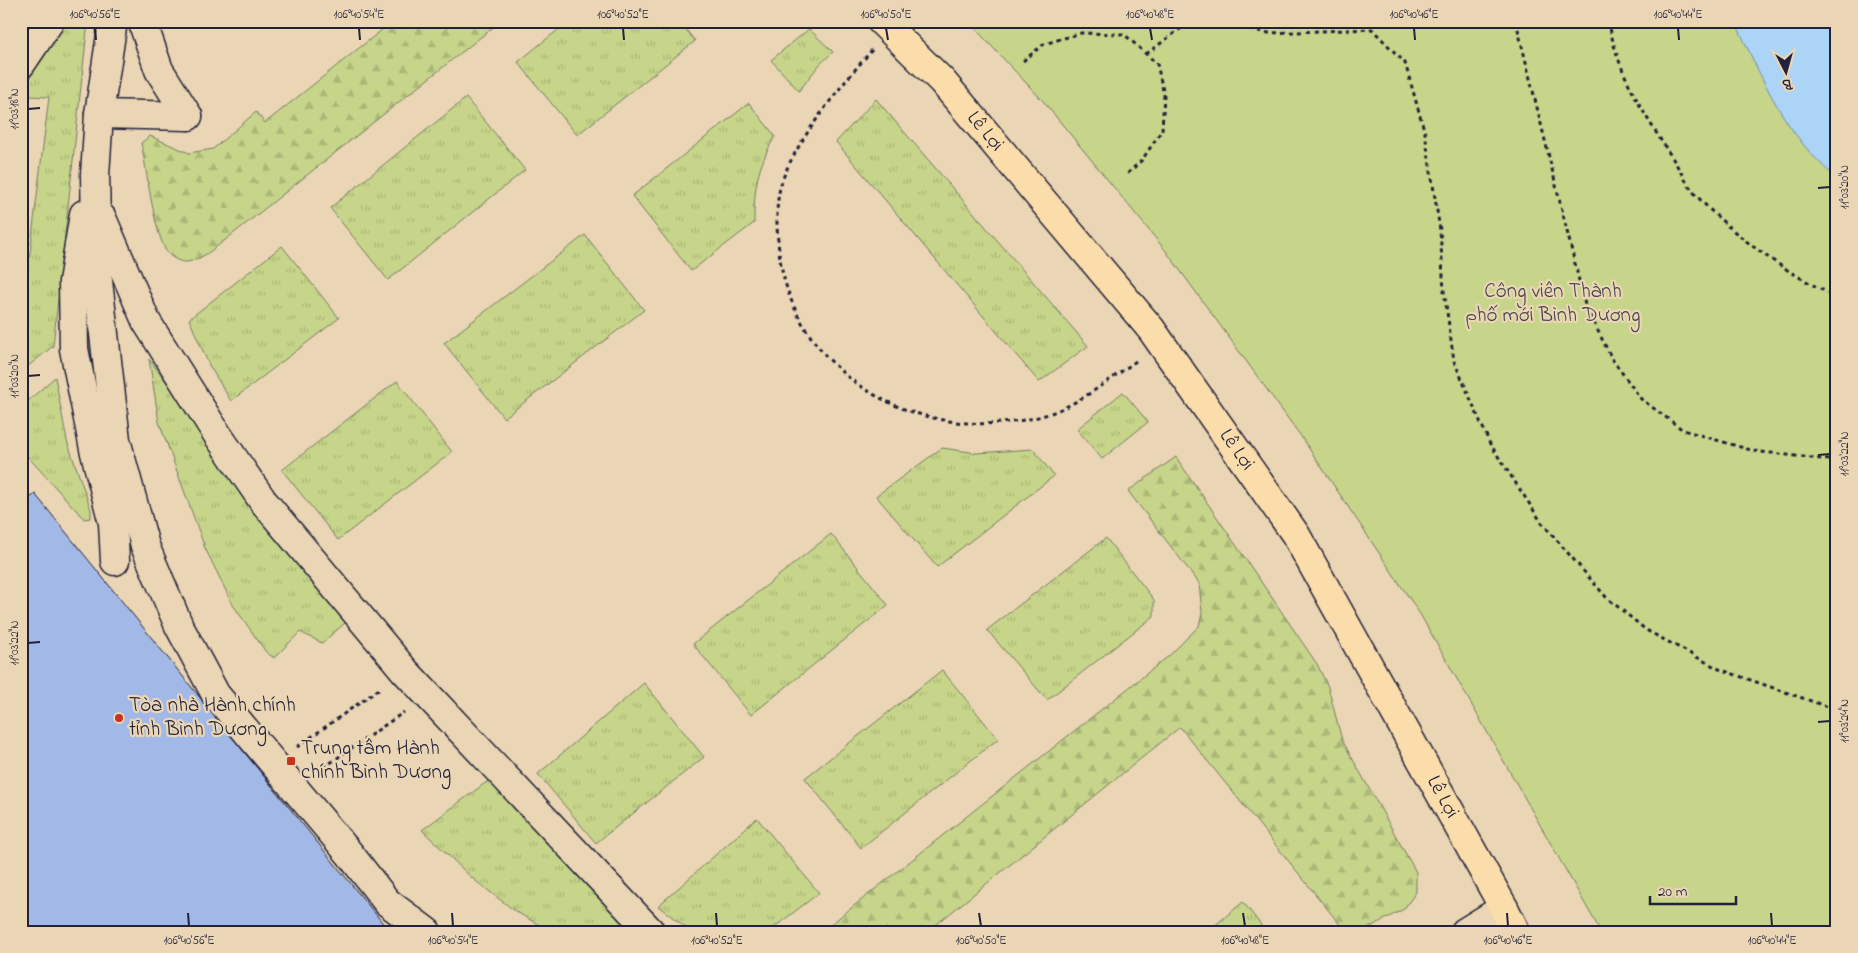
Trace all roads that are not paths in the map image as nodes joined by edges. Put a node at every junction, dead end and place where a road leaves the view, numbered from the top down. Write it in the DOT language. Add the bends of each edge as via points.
graph roads {
  1 [pos="50,21"];
  2 [pos="113,21"];
  3 [pos="142,21"];
  4 [pos="887,27"];
  5 [pos="21,64"];
  6 [pos="99,114"];
  7 [pos="96,194"];
  8 [pos="115,561"];
  9 [pos="1510,920"];
  10 [pos="427,932"];
  11 [pos="651,932"];
  12 [pos="1465,932"];
  1 -- 5 [label="lane"];
  2 -- 6 [label="lane"];
  3 -- 6 [label="lane" via="159,70 188,116"];
  4 -- 9 [label="main road, Lê Lợi" via="942,81 1161,343 1296,535"];
  6 -- 7 [label="lane"];
  7 -- 8 [label="lane" via="84,210 73,282 74,349 113,523"];
  7 -- 10 [label="lane" via="97,272 116,440 145,546 179,626 216,695 387,902"];
  7 -- 11 [label="lane" via="146,321 217,434 264,501 405,671"];
  9 -- 12 [label="lane"];
}
